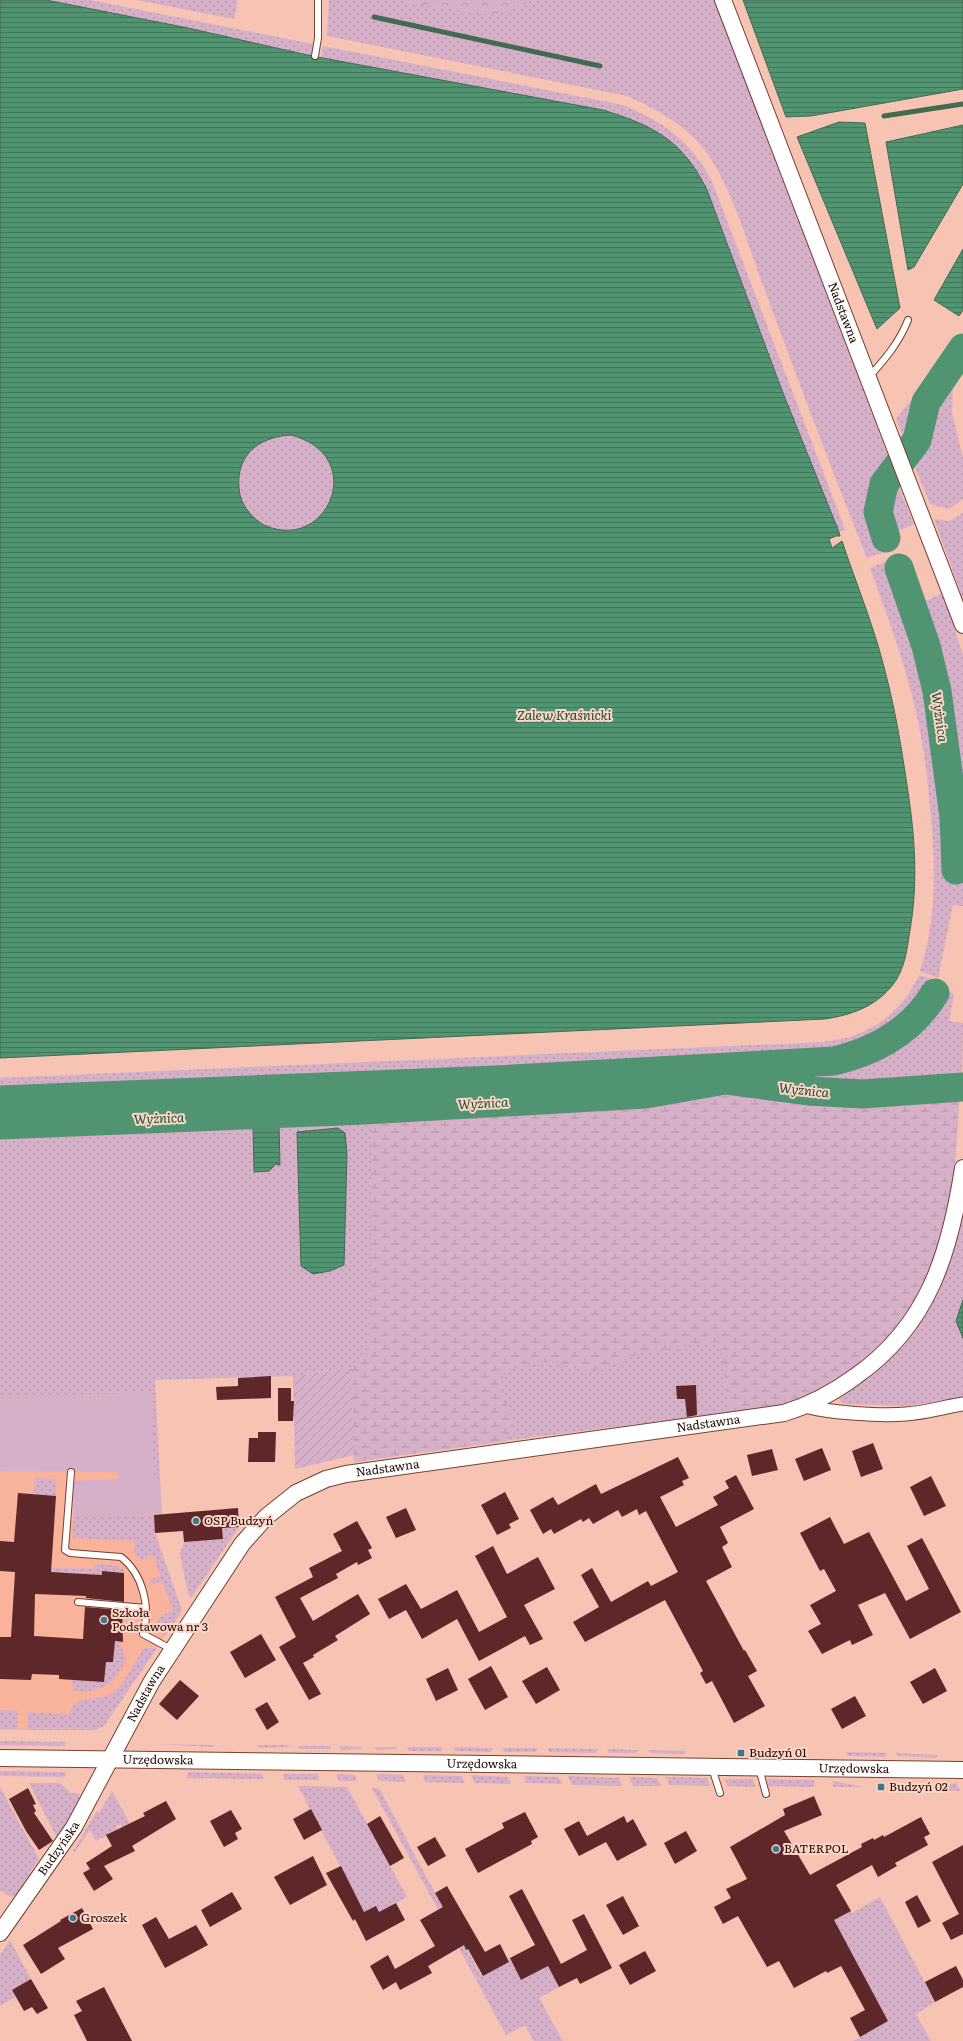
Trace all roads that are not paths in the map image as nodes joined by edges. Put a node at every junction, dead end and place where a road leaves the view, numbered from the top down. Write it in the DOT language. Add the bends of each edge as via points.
graph roads {
  1 [pos="318,0"];
  2 [pos="723,0"];
  3 [pos="316,56"];
  4 [pos="908,320"];
  5 [pos="868,378"];
  6 [pos="963,625"];
  7 [pos="963,1168"];
  8 [pos="963,1404"];
  9 [pos="805,1406"];
  10 [pos="71,1472"];
  11 [pos="78,1602"];
  12 [pos="146,1608"];
  13 [pos="172,1650"];
  14 [pos="0,1758"];
  15 [pos="110,1758"];
  16 [pos="712,1766"];
  17 [pos="758,1767"];
  18 [pos="963,1770"];
  19 [pos="720,1793"];
  20 [pos="766,1794"];
  21 [pos="0,1933"];
  1 -- 3 [label="lane"];
  2 -- 5 [label="street, Nadstawna"];
  4 -- 5 [label="lane" via="890,353"];
  5 -- 6 [label="street, Nadstawna"];
  7 -- 9 [label="street, Nadstawna" via="954,1219 940,1268 914,1319 896,1343 866,1370 826,1396"];
  8 -- 9 [label="street" via="905,1414 817,1410"];
  9 -- 13 [label="street, Nadstawna" via="784,1413 424,1462 326,1479 281,1503 254,1529"];
  10 -- 12 [label="lane" via="65,1550 70,1553 121,1557 137,1575"];
  11 -- 12 [label="lane"];
  12 -- 13 [label="lane" via="147,1622 143,1634"];
  13 -- 15 [label="street, Nadstawna"];
  14 -- 15 [label="street, Urzędowska"];
  15 -- 16 [label="street, Urzędowska"];
  15 -- 21 [label="street, Budzyńska" via="74,1827"];
  16 -- 17 [label="street, Urzędowska"];
  16 -- 19 [label="lane"];
  17 -- 18 [label="street, Urzędowska"];
  17 -- 20 [label="lane"];
}
